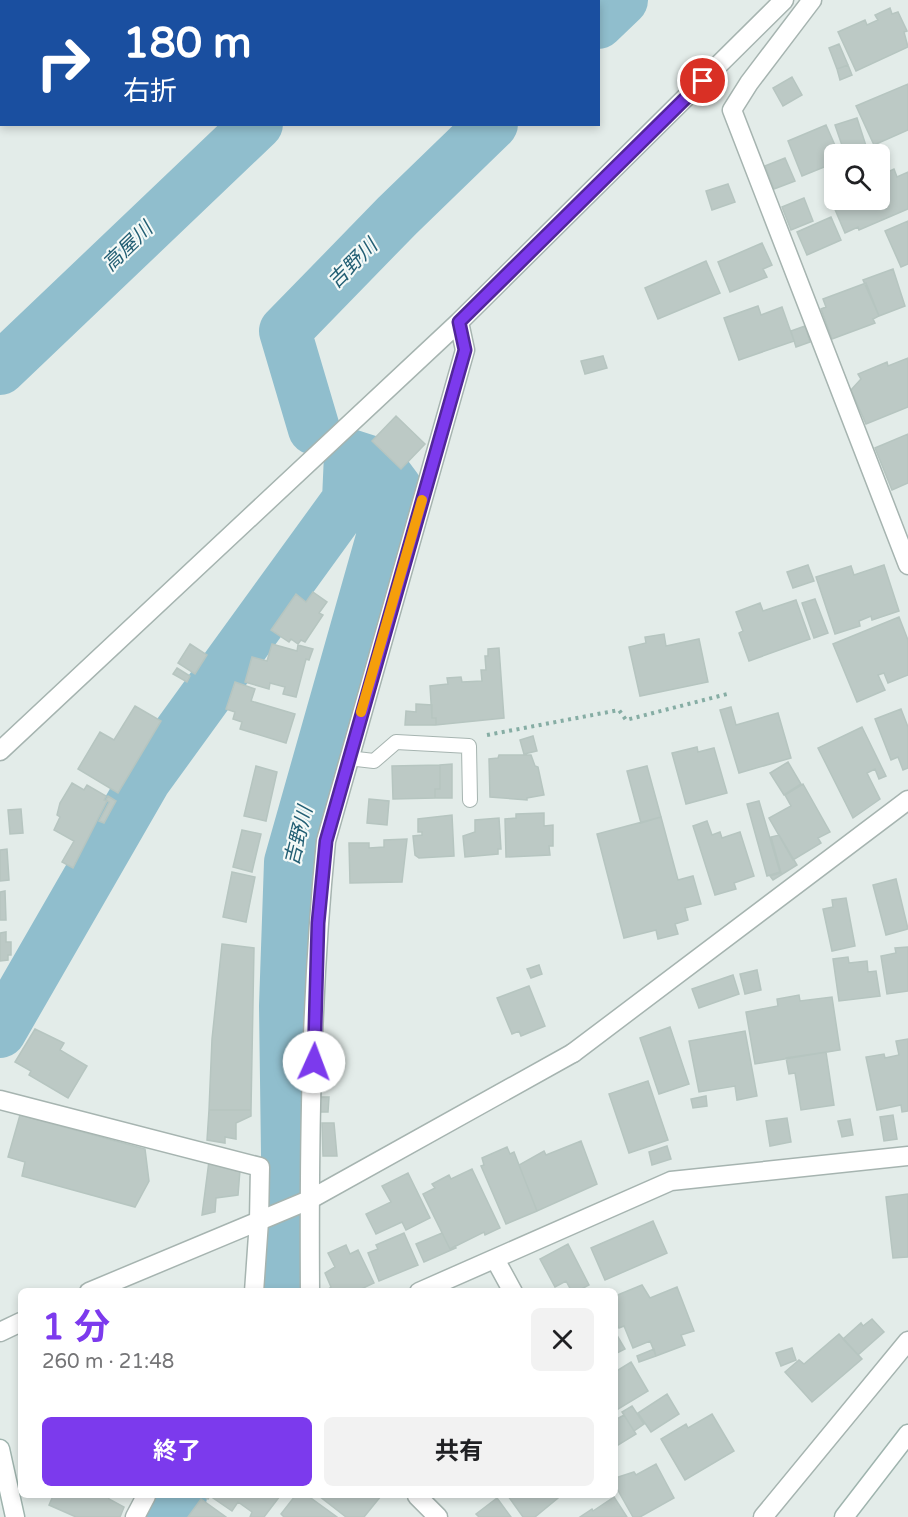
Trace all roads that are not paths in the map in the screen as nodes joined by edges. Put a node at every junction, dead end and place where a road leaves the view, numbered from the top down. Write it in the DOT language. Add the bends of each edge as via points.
graph roads {
  1 [pos="784,0"];
  2 [pos="812,0"];
  3 [pos="459,322"];
  4 [pos="908,565"];
  5 [pos="0,751"];
  6 [pos="348,758"];
  7 [pos="470,800"];
  8 [pos="908,800"];
  9 [pos="0,1100"];
  10 [pos="908,1156"];
  11 [pos="309,1200"];
  12 [pos="259,1221"];
  13 [pos="495,1259"];
  14 [pos="99,1288"];
  15 [pos="254,1288"];
  16 [pos="310,1288"];
  17 [pos="428,1288"];
  18 [pos="511,1288"];
  19 [pos="18,1323"];
  20 [pos="0,1332"];
  21 [pos="908,1341"];
  22 [pos="908,1434"];
  23 [pos="0,1449"];
  24 [pos="145,1498"];
  25 [pos="419,1498"];
  26 [pos="15,1517"];
  27 [pos="135,1517"];
  28 [pos="438,1517"];
  29 [pos="762,1517"];
  30 [pos="844,1517"];
  1 -- 3 [label="street"];
  2 -- 4 [label="street" via="732,110"];
  3 -- 5 [label="street"];
  3 -- 6 [label="street" via="465,350"];
  6 -- 7 [label="lane" via="374,761 396,742 470,746"];
  6 -- 11 [label="street" via="326,841 318,923"];
  8 -- 11 [label="street" via="573,1053"];
  9 -- 12 [label="street" via="260,1167"];
  10 -- 13 [label="street" via="670,1180"];
  11 -- 12 [label="street"];
  11 -- 16 [label="street"];
  12 -- 14 [label="street"];
  12 -- 15 [label="street"];
  13 -- 17 [label="street"];
  13 -- 18 [label="street"];
  19 -- 20 [label="street"];
  21 -- 29 [label="street"];
  22 -- 30 [label="street"];
  23 -- 26 [label="street"];
  24 -- 27 [label="street"];
  25 -- 28 [label="street"];
}
